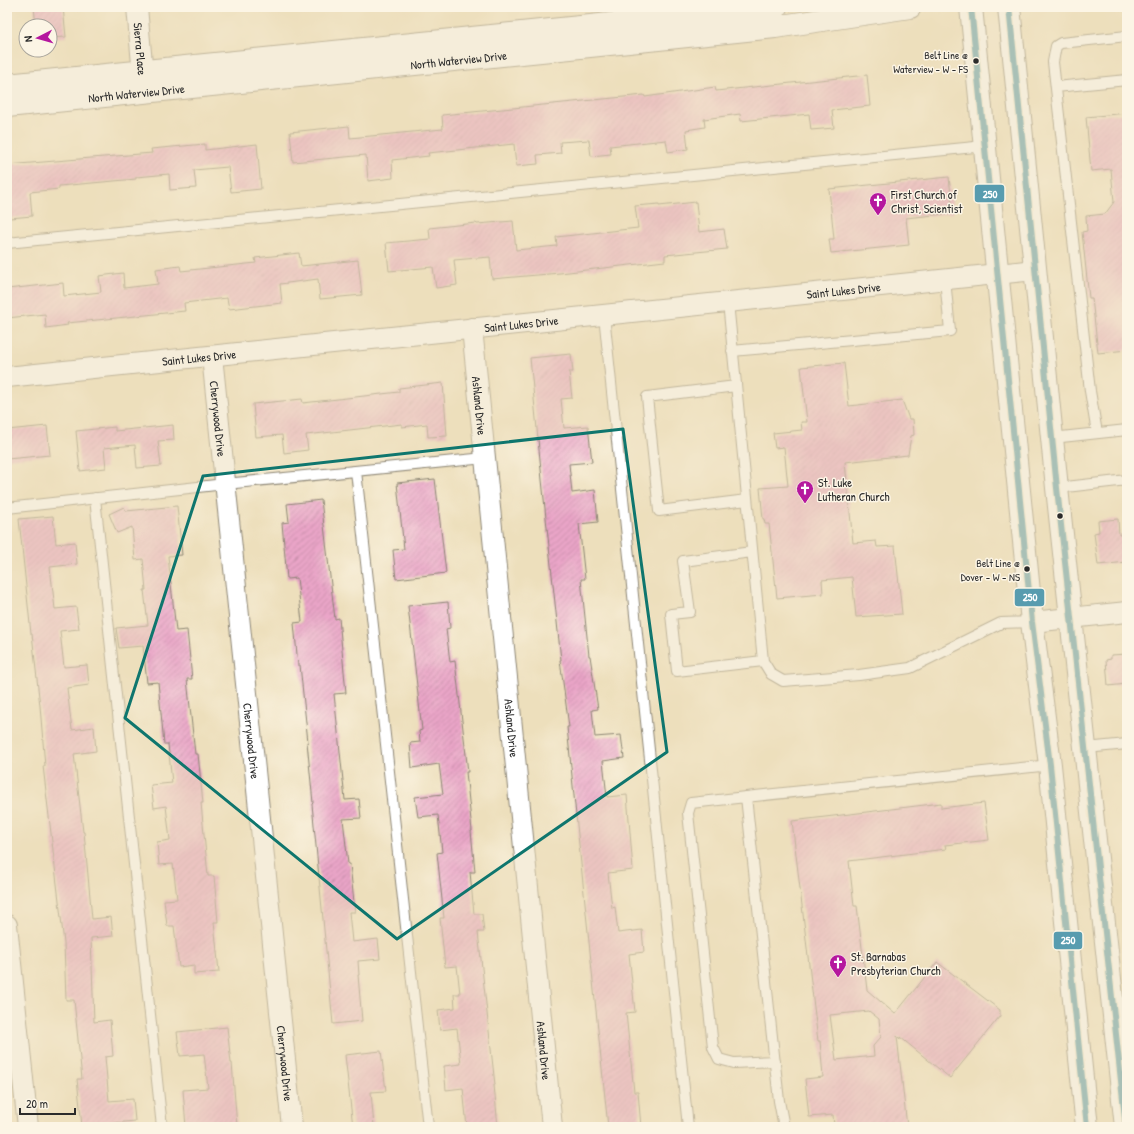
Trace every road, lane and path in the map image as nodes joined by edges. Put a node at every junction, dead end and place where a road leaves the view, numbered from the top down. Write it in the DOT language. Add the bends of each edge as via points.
graph roads {
  1 [pos="137,7"];
  2 [pos="776,7"];
  3 [pos="910,7"];
  4 [pos="971,7"];
  5 [pos="1009,7"];
  6 [pos="1127,36"];
  7 [pos="1127,80"];
  8 [pos="144,82"];
  9 [pos="7,85"];
  10 [pos="1056,87"];
  11 [pos="7,106"];
  12 [pos="984,146"];
  13 [pos="7,243"];
  14 [pos="1035,270"];
  15 [pos="997,274"];
  16 [pos="945,279"];
  17 [pos="728,302"];
  18 [pos="604,315"];
  19 [pos="472,328"];
  20 [pos="732,351"];
  21 [pos="212,356"];
  22 [pos="7,377"];
  23 [pos="736,386"];
  24 [pos="1127,430"];
  25 [pos="1097,433"];
  26 [pos="1052,438"];
  27 [pos="485,458"];
  28 [pos="356,471"];
  29 [pos="1127,480"];
  30 [pos="225,484"];
  31 [pos="1057,488"];
  32 [pos="95,498"];
  33 [pos="747,500"];
  34 [pos="7,508"];
  35 [pos="752,552"];
  36 [pos="1127,612"];
  37 [pos="1071,618"];
  38 [pos="1032,622"];
  39 [pos="763,661"];
  40 [pos="1127,744"];
  41 [pos="1086,748"];
  42 [pos="1050,765"];
  43 [pos="746,797"];
  44 [pos="7,925"];
  45 [pos="775,1061"];
  46 [pos="1124,1084"];
  47 [pos="28,1127"];
  48 [pos="162,1127"];
  49 [pos="292,1127"];
  50 [pos="428,1127"];
  51 [pos="552,1127"];
  52 [pos="688,1127"];
  53 [pos="784,1127"];
  54 [pos="1088,1127"];
  55 [pos="1126,1127"];
  1 -- 8 [label="street, Sierra Place"];
  2 -- 8 [label="main road, North Waterview Drive"];
  3 -- 8 [label="main road, North Waterview Drive" via="775,27"];
  4 -- 12 [label="main road"];
  5 -- 14 [label="main road"];
  6 -- 10 [label="lane" via="1061,43 1056,46 1053,62"];
  7 -- 10 [label="lane"];
  8 -- 9 [label="main road, North Waterview Drive"];
  8 -- 11 [label="main road, North Waterview Drive"];
  10 -- 25 [label="lane" via="1090,391"];
  12 -- 13 [label="lane"];
  12 -- 15 [label="main road"];
  14 -- 15 [label="street, Saint Lukes Drive"];
  14 -- 26 [label="main road"];
  15 -- 16 [label="street, Saint Lukes Drive"];
  15 -- 38 [label="main road"];
  16 -- 17 [label="street, Saint Lukes Drive"];
  16 -- 20 [label="lane" via="950,331"];
  17 -- 18 [label="street, Saint Lukes Drive"];
  17 -- 20 [label="lane"];
  18 -- 19 [label="street, Saint Lukes Drive"];
  18 -- 52 [label="lane"];
  19 -- 21 [label="street, Saint Lukes Drive"];
  19 -- 27 [label="street, Ashland Drive"];
  20 -- 23 [label="lane"];
  21 -- 22 [label="street, Saint Lukes Drive"];
  21 -- 30 [label="street, Cherrywood Drive"];
  23 -- 33 [label="lane"];
  23 -- 33 [label="lane" via="647,397 660,511"];
  24 -- 25 [label="lane"];
  25 -- 26 [label="lane"];
  26 -- 31 [label="main road"];
  27 -- 28 [label="lane"];
  27 -- 51 [label="street, Ashland Drive"];
  28 -- 30 [label="lane"];
  28 -- 50 [label="lane"];
  29 -- 31 [label="lane"];
  30 -- 32 [label="lane"];
  30 -- 49 [label="street, Cherrywood Drive"];
  31 -- 37 [label="main road"];
  32 -- 34 [label="lane"];
  32 -- 48 [label="lane"];
  33 -- 35 [label="lane"];
  35 -- 39 [label="lane"];
  35 -- 39 [label="lane" via="683,561 690,612 671,614 677,671"];
  36 -- 37 [label="street"];
  37 -- 38 [label="street"];
  37 -- 41 [label="main road"];
  38 -- 39 [label="lane" via="1001,623 910,668 783,681 771,674"];
  38 -- 42 [label="main road"];
  40 -- 41 [label="lane"];
  41 -- 46 [label="main road"];
  42 -- 43 [label="lane"];
  42 -- 54 [label="main road"];
  43 -- 45 [label="lane"];
  43 -- 45 [label="lane" via="691,803 688,813 713,1047 719,1059 734,1063"];
  44 -- 47 [label="street"];
  45 -- 53 [label="lane"];
  46 -- 55 [label="main road"];
}
